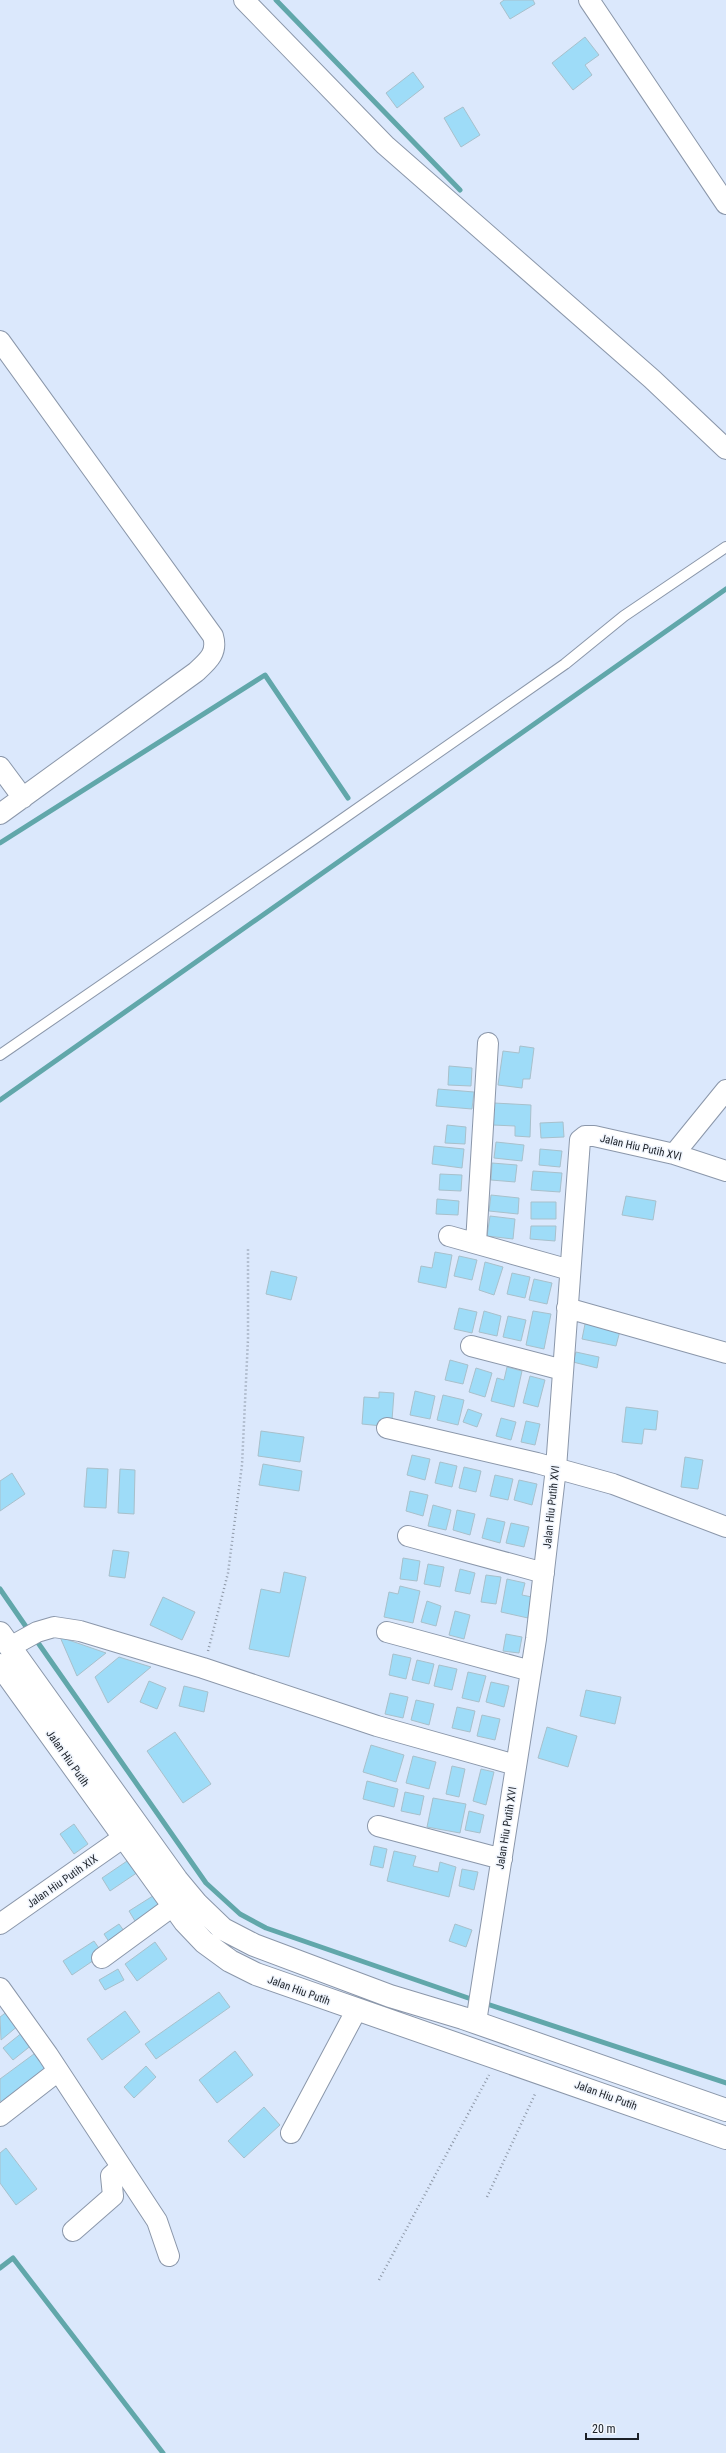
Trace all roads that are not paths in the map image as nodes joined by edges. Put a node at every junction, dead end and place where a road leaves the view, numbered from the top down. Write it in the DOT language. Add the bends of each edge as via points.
graph roads {
  1 [pos="244,0"];
  2 [pos="588,0"];
  3 [pos="726,204"];
  4 [pos="0,341"];
  5 [pos="726,449"];
  6 [pos="726,547"];
  7 [pos="0,767"];
  8 [pos="23,798"];
  9 [pos="0,814"];
  10 [pos="488,1042"];
  11 [pos="0,1055"];
  12 [pos="726,1090"];
  13 [pos="674,1154"];
  14 [pos="726,1172"];
  15 [pos="449,1236"];
  16 [pos="476,1243"];
  17 [pos="570,1270"];
  18 [pos="567,1308"];
  19 [pos="471,1346"];
  20 [pos="726,1353"];
  21 [pos="564,1370"];
  22 [pos="387,1428"];
  23 [pos="556,1468"];
  24 [pos="726,1527"];
  25 [pos="408,1536"];
  26 [pos="544,1573"];
  27 [pos="387,1632"];
  28 [pos="4,1648"];
  29 [pos="531,1671"];
  30 [pos="72,1748"];
  31 [pos="516,1765"];
  32 [pos="378,1826"];
  33 [pos="124,1837"];
  34 [pos="502,1859"];
  35 [pos="173,1906"];
  36 [pos="0,1924"];
  37 [pos="102,1958"];
  38 [pos="0,1988"];
  39 [pos="390,1996"];
  40 [pos="356,2011"];
  41 [pos="380,2018"];
  42 [pos="476,2022"];
  43 [pos="58,2071"];
  44 [pos="726,2110"];
  45 [pos="0,2116"];
  46 [pos="291,2133"];
  47 [pos="726,2138"];
  48 [pos="121,2167"];
  49 [pos="73,2231"];
  50 [pos="169,2256"];
  1 -- 5 [label="street" via="385,145 652,379"];
  2 -- 3 [label="street"];
  4 -- 8 [label="street" via="214,636 216,644 212,656 196,672"];
  6 -- 11 [label="lane" via="624,616 565,664"];
  7 -- 8 [label="street"];
  8 -- 9 [label="street"];
  10 -- 16 [label="street"];
  12 -- 13 [label="street"];
  13 -- 14 [label="street, Jalan Hiu Putih XVI"];
  13 -- 17 [label="street, Jalan Hiu Putih XVI" via="594,1136 585,1136 580,1140"];
  15 -- 16 [label="street"];
  16 -- 17 [label="street"];
  17 -- 18 [label="street, Jalan Hiu Putih XVI"];
  18 -- 20 [label="street"];
  18 -- 21 [label="street, Jalan Hiu Putih XVI"];
  19 -- 21 [label="street"];
  21 -- 23 [label="street, Jalan Hiu Putih XVI"];
  22 -- 23 [label="street"];
  23 -- 24 [label="street" via="613,1484"];
  23 -- 26 [label="street, Jalan Hiu Putih XVI"];
  25 -- 26 [label="street"];
  26 -- 29 [label="street, Jalan Hiu Putih XVI"];
  27 -- 29 [label="street"];
  28 -- 30 [label="street"];
  28 -- 31 [label="street" via="37,1632 54,1628 80,1631 203,1668 377,1726"];
  29 -- 31 [label="street, Jalan Hiu Putih XVI"];
  30 -- 33 [label="street, Jalan Hiu Putih"];
  30 -- 39 [label="street" via="196,1904 223,1929 254,1945"];
  31 -- 34 [label="street, Jalan Hiu Putih XVI"];
  32 -- 34 [label="street"];
  33 -- 35 [label="street, Jalan Hiu Putih"];
  33 -- 36 [label="street, Jalan Hiu Putih XIX"];
  34 -- 42 [label="street, Jalan Hiu Putih XVI"];
  35 -- 37 [label="street"];
  35 -- 40 [label="street, Jalan Hiu Putih" via="192,1930 230,1961 256,1974"];
  38 -- 43 [label="street"];
  39 -- 41 [label="street"];
  39 -- 42 [label="street"];
  40 -- 41 [label="street, Jalan Hiu Putih"];
  40 -- 46 [label="street"];
  41 -- 47 [label="street, Jalan Hiu Putih"];
  42 -- 44 [label="street"];
  43 -- 45 [label="street"];
  43 -- 48 [label="street"];
  48 -- 49 [label="street" via="111,2176 113,2196"];
  48 -- 50 [label="street" via="157,2221"];
}
